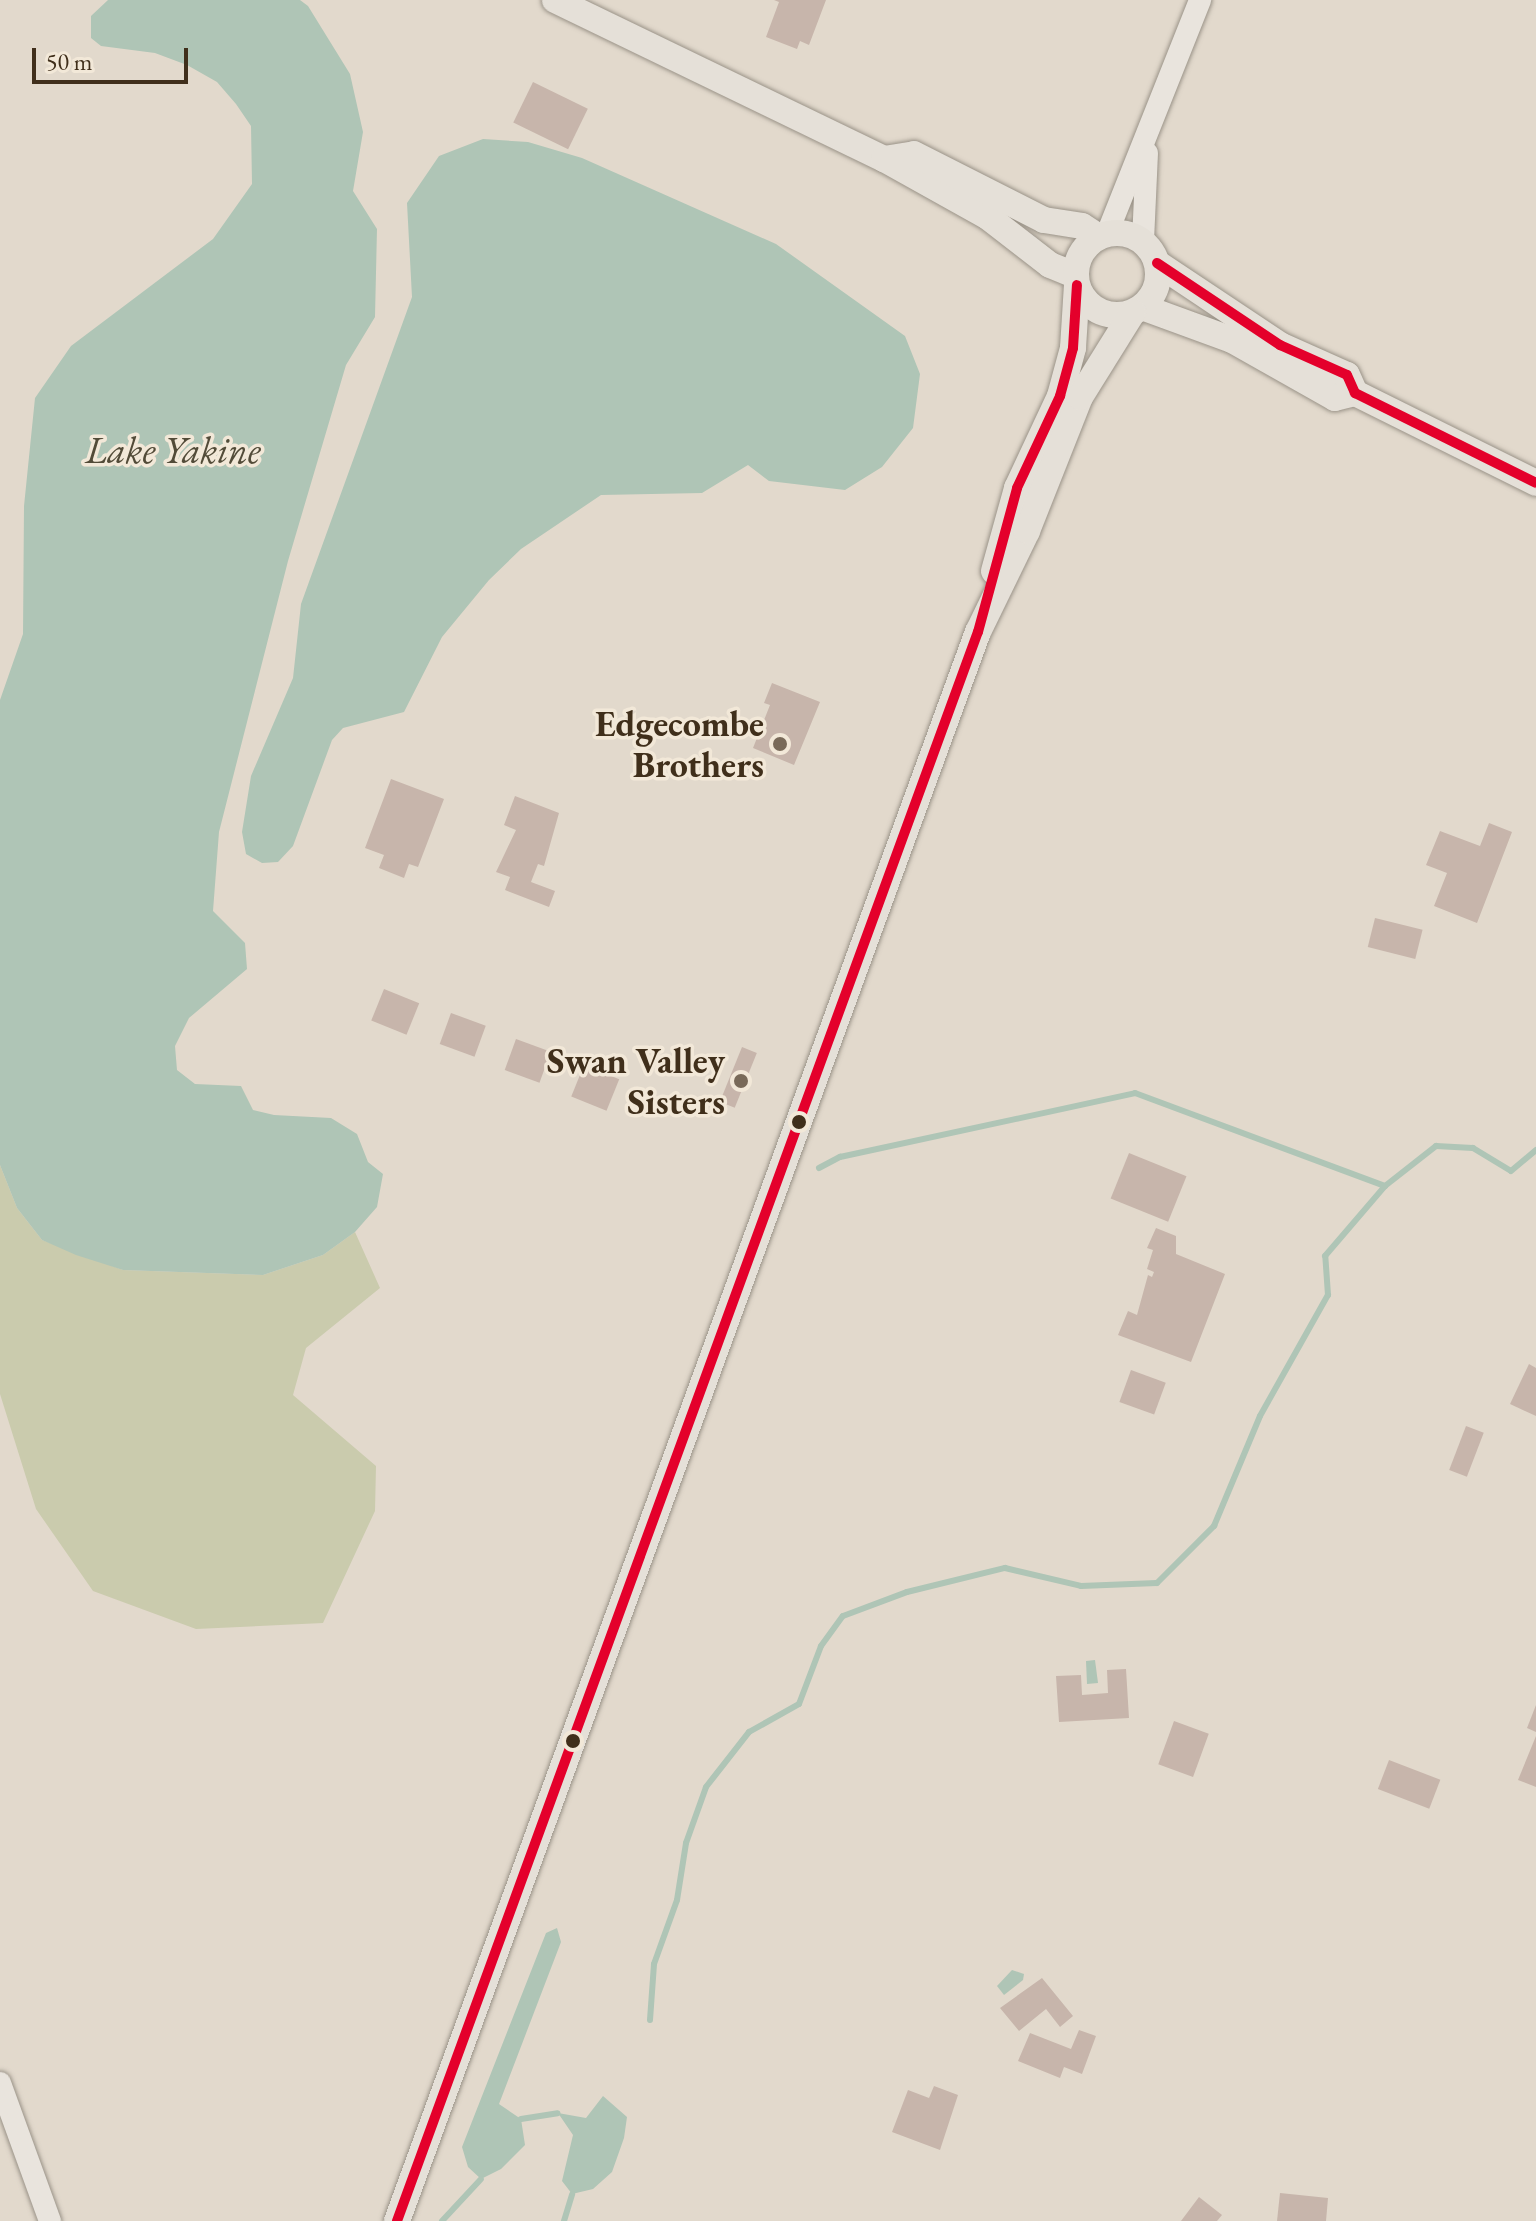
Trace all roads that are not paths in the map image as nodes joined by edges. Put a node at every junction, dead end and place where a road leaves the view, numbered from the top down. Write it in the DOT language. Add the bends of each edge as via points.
graph roads {
  1 [pos="555,0"];
  2 [pos="1200,0"];
  3 [pos="1148,136"];
  4 [pos="884,159"];
  5 [pos="1103,235"];
  6 [pos="1150,252"];
  7 [pos="1076,280"];
  8 [pos="1138,310"];
  9 [pos="1355,393"];
  10 [pos="1536,483"];
  11 [pos="978,632"];
  12 [pos="0,2083"];
  13 [pos="50,2221"];
  14 [pos="397,2221"];
  1 -- 4 [label="main road"];
  2 -- 3 [label="street"];
  3 -- 5 [label="street"];
  3 -- 6 [label="street"];
  4 -- 5 [label="main road" via="914,154 1044,220"];
  4 -- 7 [label="main road" via="988,217"];
  5 -- 6 [label="main road" via="1132,235"];
  5 -- 7 [label="main road" via="1082,253"];
  6 -- 8 [label="main road" via="1157,288"];
  6 -- 9 [label="main road" via="1280,345 1347,375"];
  7 -- 8 [label="main road" via="1093,308 1106,314"];
  7 -- 11 [label="main road" via="1073,348 1064,381 1017,488"];
  8 -- 9 [label="main road" via="1232,340 1335,398"];
  8 -- 11 [label="main road" via="1080,397 1027,531"];
  9 -- 10 [label="main road"];
  11 -- 14 [label="main road"];
  12 -- 13 [label="street"];
}
